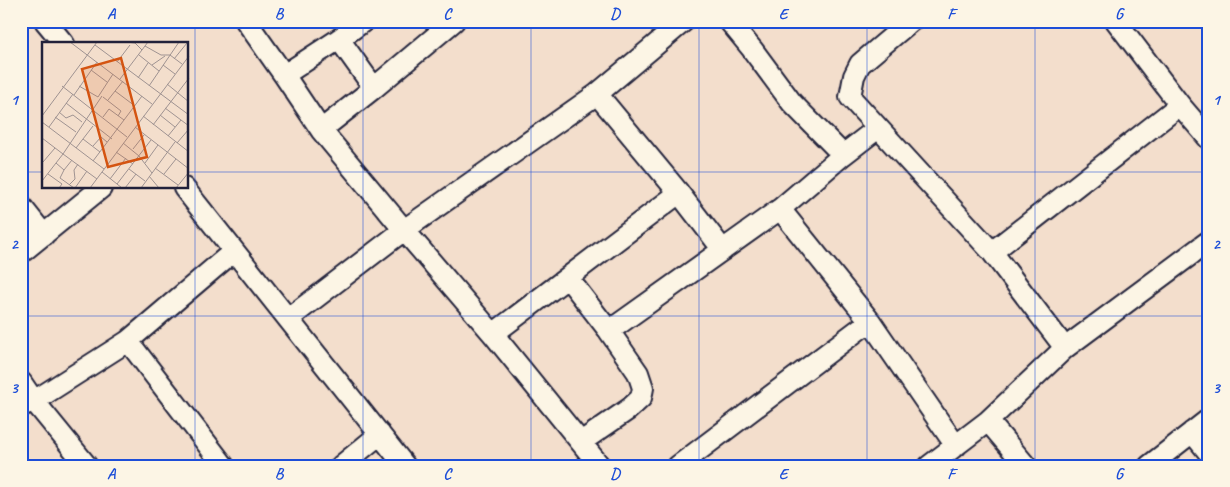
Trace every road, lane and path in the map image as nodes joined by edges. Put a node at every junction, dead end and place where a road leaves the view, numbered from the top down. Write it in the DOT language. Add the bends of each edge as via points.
graph roads {
  1 [pos="45,21"];
  2 [pos="246,21"];
  3 [pos="364,21"];
  4 [pos="454,21"];
  5 [pos="684,21"];
  6 [pos="729,21"];
  7 [pos="911,21"];
  8 [pos="1116,21"];
  9 [pos="339,39"];
  10 [pos="62,42"];
  11 [pos="284,75"];
  12 [pos="374,88"];
  13 [pos="597,94"];
  14 [pos="1180,104"];
  15 [pos="878,128"];
  16 [pos="321,130"];
  17 [pos="1209,139"];
  18 [pos="842,155"];
  19 [pos="100,189"];
  20 [pos="185,189"];
  21 [pos="679,193"];
  22 [pos="21,206"];
  23 [pos="780,209"];
  24 [pos="404,230"];
  25 [pos="44,235"];
  26 [pos="1209,241"];
  27 [pos="723,250"];
  28 [pos="234,251"];
  29 [pos="992,252"];
  30 [pos="21,253"];
  31 [pos="568,278"];
  32 [pos="288,319"];
  33 [pos="870,321"];
  34 [pos="609,331"];
  35 [pos="493,334"];
  36 [pos="128,341"];
  37 [pos="1065,348"];
  38 [pos="21,382"];
  39 [pos="28,403"];
  40 [pos="1209,419"];
  41 [pos="988,421"];
  42 [pos="1192,432"];
  43 [pos="380,434"];
  44 [pos="581,442"];
  45 [pos="956,446"];
  46 [pos="1209,453"];
  47 [pos="87,466"];
  48 [pos="224,466"];
  49 [pos="341,466"];
  50 [pos="405,466"];
  51 [pos="600,466"];
  52 [pos="678,466"];
  53 [pos="929,466"];
  54 [pos="1026,466"];
  55 [pos="1149,466"];
  1 -- 10 [label="street"];
  2 -- 11 [label="street"];
  3 -- 9 [label="street"];
  4 -- 12 [label="street"];
  5 -- 13 [label="street"];
  6 -- 18 [label="street" via="792,103"];
  7 -- 15 [label="street" via="860,64 854,76 850,97"];
  8 -- 14 [label="street"];
  9 -- 11 [label="street"];
  9 -- 12 [label="street"];
  11 -- 16 [label="street"];
  12 -- 16 [label="street"];
  13 -- 21 [label="street"];
  13 -- 24 [label="street"];
  14 -- 17 [label="street"];
  14 -- 29 [label="street"];
  15 -- 18 [label="street"];
  15 -- 29 [label="street"];
  16 -- 24 [label="street"];
  18 -- 23 [label="street"];
  19 -- 25 [label="street"];
  20 -- 28 [label="street"];
  21 -- 27 [label="street"];
  21 -- 31 [label="street"];
  22 -- 25 [label="street"];
  23 -- 27 [label="street"];
  23 -- 33 [label="street"];
  24 -- 32 [label="street"];
  24 -- 35 [label="street"];
  25 -- 30 [label="street"];
  26 -- 37 [label="street"];
  27 -- 34 [label="street"];
  28 -- 32 [label="street"];
  28 -- 36 [label="street"];
  29 -- 37 [label="street"];
  31 -- 34 [label="street"];
  31 -- 35 [label="street"];
  32 -- 43 [label="street"];
  33 -- 45 [label="street"];
  33 -- 52 [label="street"];
  34 -- 44 [label="street" via="638,374 643,388 641,398"];
  35 -- 44 [label="street"];
  36 -- 39 [label="street"];
  36 -- 48 [label="street"];
  37 -- 41 [label="street"];
  38 -- 39 [label="street"];
  39 -- 47 [label="street"];
  40 -- 42 [label="street"];
  41 -- 45 [label="street"];
  41 -- 54 [label="street"];
  42 -- 46 [label="street"];
  42 -- 55 [label="street"];
  43 -- 49 [label="street"];
  43 -- 50 [label="street"];
  44 -- 51 [label="street"];
  45 -- 53 [label="street"];
}
